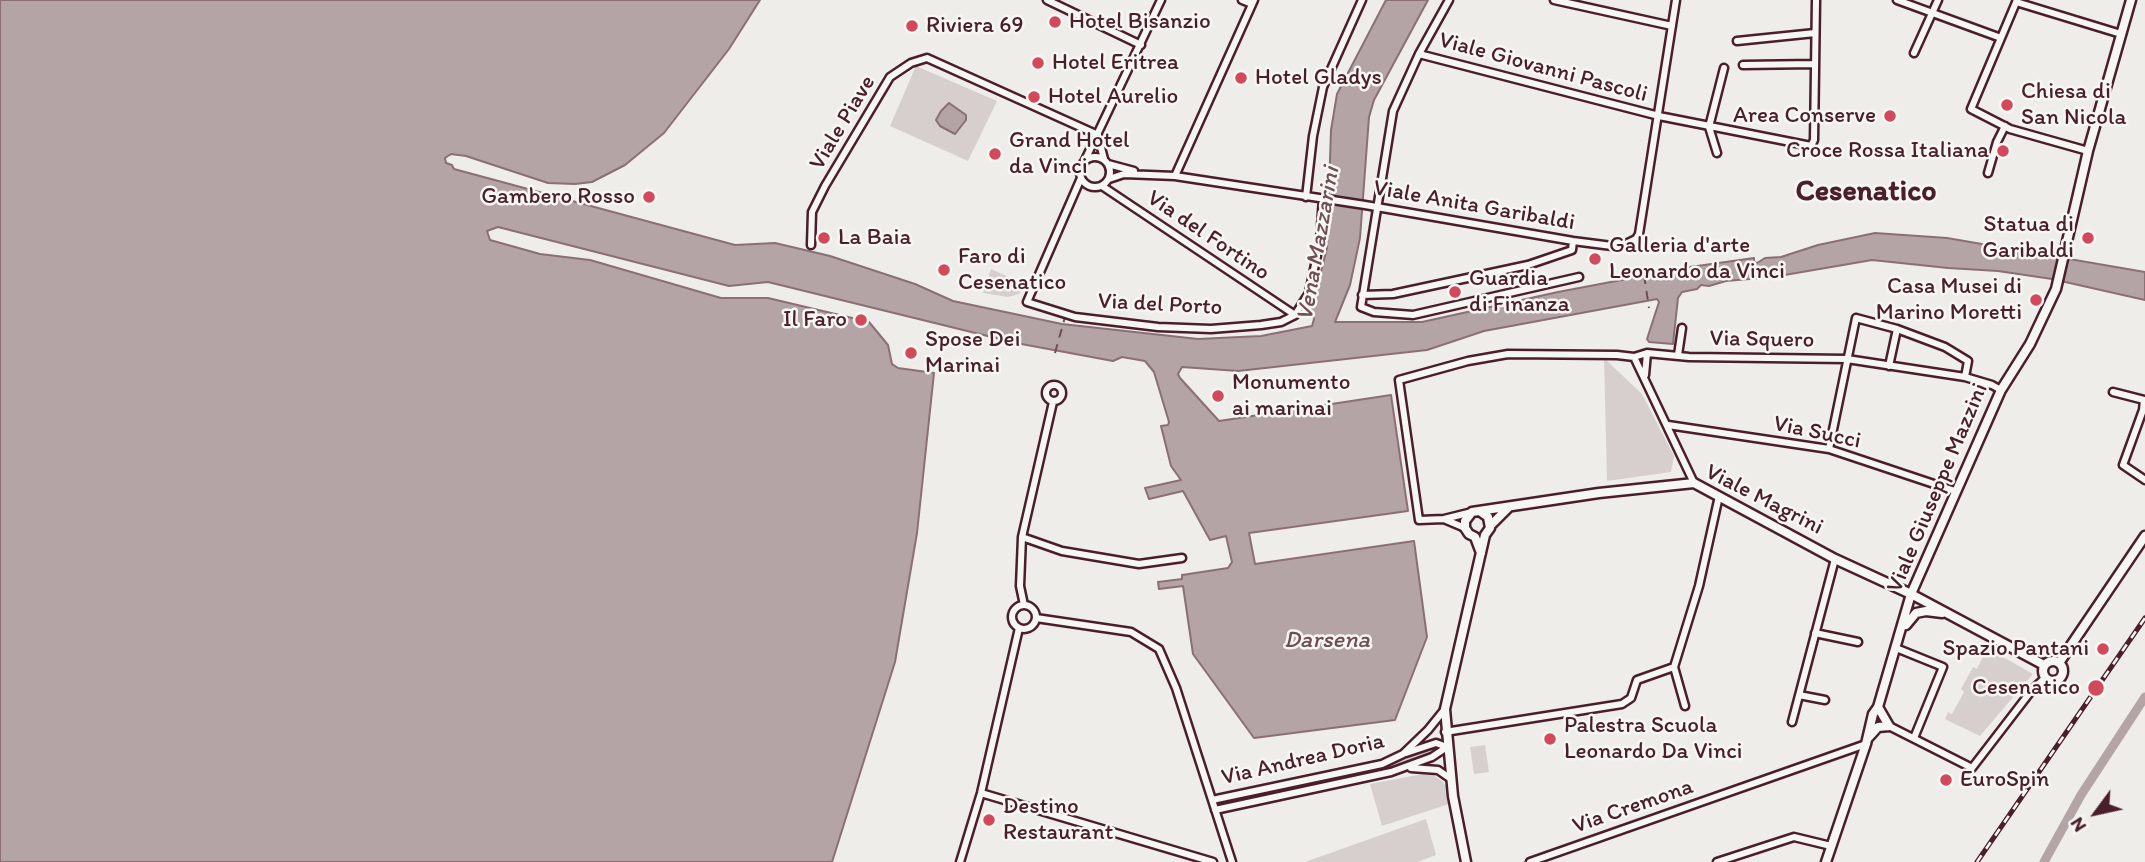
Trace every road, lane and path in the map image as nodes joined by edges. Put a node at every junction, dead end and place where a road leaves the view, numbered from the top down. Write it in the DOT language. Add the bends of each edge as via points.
graph roads {
  1 [pos="1047,0"];
  2 [pos="1161,0"];
  3 [pos="1242,0"];
  4 [pos="1362,0"];
  5 [pos="1449,0"];
  6 [pos="1554,0"];
  7 [pos="1676,0"];
  8 [pos="1816,0"];
  9 [pos="1897,0"];
  10 [pos="1938,0"];
  11 [pos="2131,0"];
  12 [pos="2017,1"];
  13 [pos="1253,2"];
  14 [pos="1932,13"];
  15 [pos="1672,26"];
  16 [pos="1815,33"];
  17 [pos="2121,34"];
  18 [pos="2001,38"];
  19 [pos="1737,41"];
  20 [pos="1141,45"];
  21 [pos="1914,53"];
  22 [pos="1419,54"];
  23 [pos="1815,64"];
  24 [pos="1743,65"];
  25 [pos="1724,68"];
  26 [pos="1659,116"];
  27 [pos="1709,127"];
  28 [pos="2005,127"];
  29 [pos="1098,135"];
  30 [pos="1717,152"];
  31 [pos="2088,152"];
  32 [pos="1085,160"];
  33 [pos="1106,162"];
  34 [pos="1139,173"];
  35 [pos="1988,173"];
  36 [pos="1175,176"];
  37 [pos="1081,178"];
  38 [pos="1109,179"];
  39 [pos="1102,186"];
  40 [pos="1306,197"];
  41 [pos="1323,198"];
  42 [pos="1377,208"];
  43 [pos="1573,241"];
  44 [pos="811,245"];
  45 [pos="1578,277"];
  46 [pos="1362,295"];
  47 [pos="1295,315"];
  48 [pos="1682,328"];
  49 [pos="1896,329"];
  50 [pos="1647,353"];
  51 [pos="1678,355"];
  52 [pos="1634,357"];
  53 [pos="1847,359"];
  54 [pos="1889,366"];
  55 [pos="1645,377"];
  56 [pos="1965,377"];
  57 [pos="2001,390"];
  58 [pos="2113,392"];
  59 [pos="1053,402"];
  60 [pos="1668,425"];
  61 [pos="1829,449"];
  62 [pos="2145,480"];
  63 [pos="1694,483"];
  64 [pos="1955,491"];
  65 [pos="1719,496"];
  66 [pos="1508,508"];
  67 [pos="1477,512"];
  68 [pos="1444,519"];
  69 [pos="1490,526"];
  70 [pos="1465,528"];
  71 [pos="1485,535"];
  72 [pos="2145,536"];
  73 [pos="1022,537"];
  74 [pos="1475,537"];
  75 [pos="1481,553"];
  76 [pos="1182,558"];
  77 [pos="1835,559"];
  78 [pos="1911,594"];
  79 [pos="1024,605"];
  80 [pos="1953,617"];
  81 [pos="1036,618"];
  82 [pos="1019,628"];
  83 [pos="1815,633"];
  84 [pos="1900,637"];
  85 [pos="1858,642"];
  86 [pos="1896,648"];
  87 [pos="2059,663"];
  88 [pos="2044,666"];
  89 [pos="1674,667"];
  90 [pos="2045,678"];
  91 [pos="1799,695"];
  92 [pos="1825,700"];
  93 [pos="1685,706"];
  94 [pos="1878,707"];
  95 [pos="1445,709"];
  96 [pos="1792,722"];
  97 [pos="1889,726"];
  98 [pos="1446,732"];
  99 [pos="1914,738"];
  100 [pos="1866,742"];
  101 [pos="1447,747"];
  102 [pos="1403,754"];
  103 [pos="1405,768"];
  104 [pos="1346,771"];
  105 [pos="1451,779"];
  106 [pos="1348,781"];
  107 [pos="981,793"];
  108 [pos="1212,800"];
  109 [pos="1215,810"];
  110 [pos="1831,846"];
  111 [pos="960,862"];
  112 [pos="1213,862"];
  113 [pos="1232,862"];
  114 [pos="1466,862"];
  115 [pos="1530,862"];
  116 [pos="1717,862"];
  117 [pos="1826,862"];
  1 -- 20 [label="street"];
  2 -- 20 [label="street"];
  3 -- 13 [label="street"];
  4 -- 40 [label="street" via="1323,87"];
  5 -- 22 [label="street"];
  6 -- 15 [label="street"];
  7 -- 15 [label="street"];
  8 -- 16 [label="street"];
  9 -- 14 [label="street"];
  10 -- 14 [label="street"];
  11 -- 17 [label="street, Viale Giuseppe Mazzini"];
  12 -- 17 [label="street"];
  12 -- 18 [label="street"];
  13 -- 36 [label="street"];
  14 -- 18 [label="street"];
  14 -- 21 [label="street"];
  15 -- 26 [label="street"];
  16 -- 19 [label="street"];
  16 -- 23 [label="street"];
  17 -- 31 [label="street, Viale Giuseppe Mazzini"];
  18 -- 28 [label="street" via="1971,109"];
  20 -- 29 [label="street"];
  22 -- 26 [label="street, Viale Giovanni Pascoli"];
  22 -- 42 [label="street" via="1393,111"];
  23 -- 24 [label="street"];
  23 -- 27 [label="street, Viale Giovanni Pascoli" via="1813,145"];
  25 -- 27 [label="street"];
  26 -- 27 [label="street, Viale Giovanni Pascoli"];
  26 -- 43 [label="street, Viale Anita Garibaldi" via="1636,239 1612,246"];
  27 -- 30 [label="street"];
  28 -- 31 [label="street"];
  28 -- 35 [label="street"];
  29 -- 32 [label="street"];
  29 -- 33 [label="street"];
  29 -- 44 [label="street, Viale Piave" via="927,58 911,63 890,77 825,186 812,212"];
  31 -- 57 [label="street, Viale Giuseppe Mazzini" via="2058,281 2030,344"];
  32 -- 33 [label="street" via="1094,156"];
  32 -- 37 [label="street"];
  33 -- 34 [label="street, Viale Anita Garibaldi"];
  33 -- 38 [label="street"];
  34 -- 36 [label="street, Viale Anita Garibaldi"];
  34 -- 38 [label="street, Viale Anita Garibaldi"];
  36 -- 40 [label="street, Viale Anita Garibaldi"];
  37 -- 39 [label="street" via="1088,186"];
  37 -- 47 [label="street, Via del Porto" via="1027,302 1088,319 1189,329 1271,323"];
  38 -- 39 [label="street"];
  39 -- 47 [label="street, Via del Fortino"];
  40 -- 41 [label="street, Viale Anita Garibaldi"];
  41 -- 42 [label="street, Viale Anita Garibaldi"];
  41 -- 47 [label="street" via="1321,241 1309,293"];
  42 -- 43 [label="street, Viale Anita Garibaldi"];
  42 -- 46 [label="street"];
  43 -- 46 [label="street" via="1572,250 1528,265 1393,294"];
  45 -- 46 [label="street" via="1413,315 1361,307"];
  48 -- 51 [label="street"];
  49 -- 53 [label="street" via="1856,318"];
  49 -- 54 [label="street"];
  49 -- 56 [label="street" via="1968,361"];
  50 -- 51 [label="street, Via Squero"];
  50 -- 52 [label="street, Via Squero"];
  50 -- 55 [label="street"];
  51 -- 53 [label="street, Via Squero"];
  52 -- 55 [label="street"];
  52 -- 68 [label="street, Viale Magrini" via="1508,354 1399,380 1419,520"];
  53 -- 54 [label="street, Via Squero"];
  53 -- 61 [label="street"];
  54 -- 56 [label="street, Via Squero"];
  55 -- 60 [label="street"];
  56 -- 57 [label="street, Via Squero"];
  57 -- 64 [label="street, Viale Giuseppe Mazzini"];
  58 -- 62 [label="street" via="2144,400 2123,465"];
  59 -- 73 [label="street"];
  60 -- 61 [label="street, Via Succi"];
  60 -- 63 [label="street"];
  61 -- 64 [label="street, Via Succi"];
  63 -- 65 [label="street, Viale Magrini"];
  63 -- 66 [label="street, Viale Magrini"];
  64 -- 78 [label="street, Viale Giuseppe Mazzini"];
  65 -- 77 [label="street, Viale Magrini"];
  65 -- 89 [label="street" via="1699,586"];
  66 -- 67 [label="street, Viale Magrini"];
  66 -- 69 [label="street"];
  67 -- 68 [label="street, Viale Magrini"];
  67 -- 69 [label="street" via="1488,517"];
  67 -- 70 [label="street" via="1465,521"];
  68 -- 70 [label="street, Viale Magrini"];
  69 -- 71 [label="street"];
  70 -- 74 [label="street"];
  71 -- 74 [label="street"];
  71 -- 75 [label="street"];
  72 -- 87 [label="street"];
  73 -- 76 [label="street" via="1062,551 1139,564"];
  73 -- 79 [label="street"];
  74 -- 75 [label="street"];
  75 -- 95 [label="street"];
  77 -- 78 [label="street, Viale Magrini"];
  77 -- 83 [label="street"];
  78 -- 80 [label="street, Viale Magrini"];
  78 -- 84 [label="street, Viale Giuseppe Mazzini"];
  79 -- 81 [label="street"];
  79 -- 82 [label="street" via="1012,614"];
  80 -- 84 [label="street" via="1916,613"];
  80 -- 88 [label="street, Viale Magrini"];
  81 -- 82 [label="street" via="1030,627"];
  81 -- 108 [label="street" via="1131,632 1159,649 1177,688"];
  82 -- 107 [label="street"];
  83 -- 85 [label="street"];
  83 -- 91 [label="street"];
  84 -- 86 [label="street, Viale Giuseppe Mazzini"];
  86 -- 94 [label="street, Viale Giuseppe Mazzini"];
  86 -- 99 [label="street" via="1943,667"];
  87 -- 88 [label="street"];
  87 -- 90 [label="street" via="2060,678"];
  88 -- 90 [label="street"];
  89 -- 93 [label="street"];
  89 -- 98 [label="street" via="1637,680 1631,698 1622,704"];
  90 -- 99 [label="street" via="1972,768"];
  91 -- 92 [label="street"];
  91 -- 96 [label="street"];
  94 -- 97 [label="street"];
  94 -- 100 [label="street, Viale Giuseppe Mazzini"];
  95 -- 98 [label="street"];
  95 -- 102 [label="street, Via Andrea Doria"];
  97 -- 99 [label="street"];
  97 -- 100 [label="street" via="1878,727"];
  98 -- 101 [label="street"];
  100 -- 110 [label="street, Viale Giuseppe Mazzini"];
  100 -- 115 [label="street, Via Cremona"];
  101 -- 102 [label="street, Via Andrea Doria" via="1436,743"];
  101 -- 103 [label="street, Via Andrea Doria"];
  101 -- 105 [label="street"];
  102 -- 104 [label="street, Via Andrea Doria" via="1382,764"];
  103 -- 105 [label="street, Via Andrea Doria" via="1438,770"];
  103 -- 106 [label="street, Via Andrea Doria"];
  104 -- 106 [label="street"];
  104 -- 108 [label="street, Via Andrea Doria"];
  105 -- 114 [label="street"];
  106 -- 109 [label="street, Via Andrea Doria"];
  107 -- 111 [label="street"];
  107 -- 112 [label="street"];
  108 -- 109 [label="street"];
  109 -- 113 [label="street"];
  110 -- 116 [label="street" via="1794,837"];
  110 -- 117 [label="street, Viale Giuseppe Mazzini"];
}
